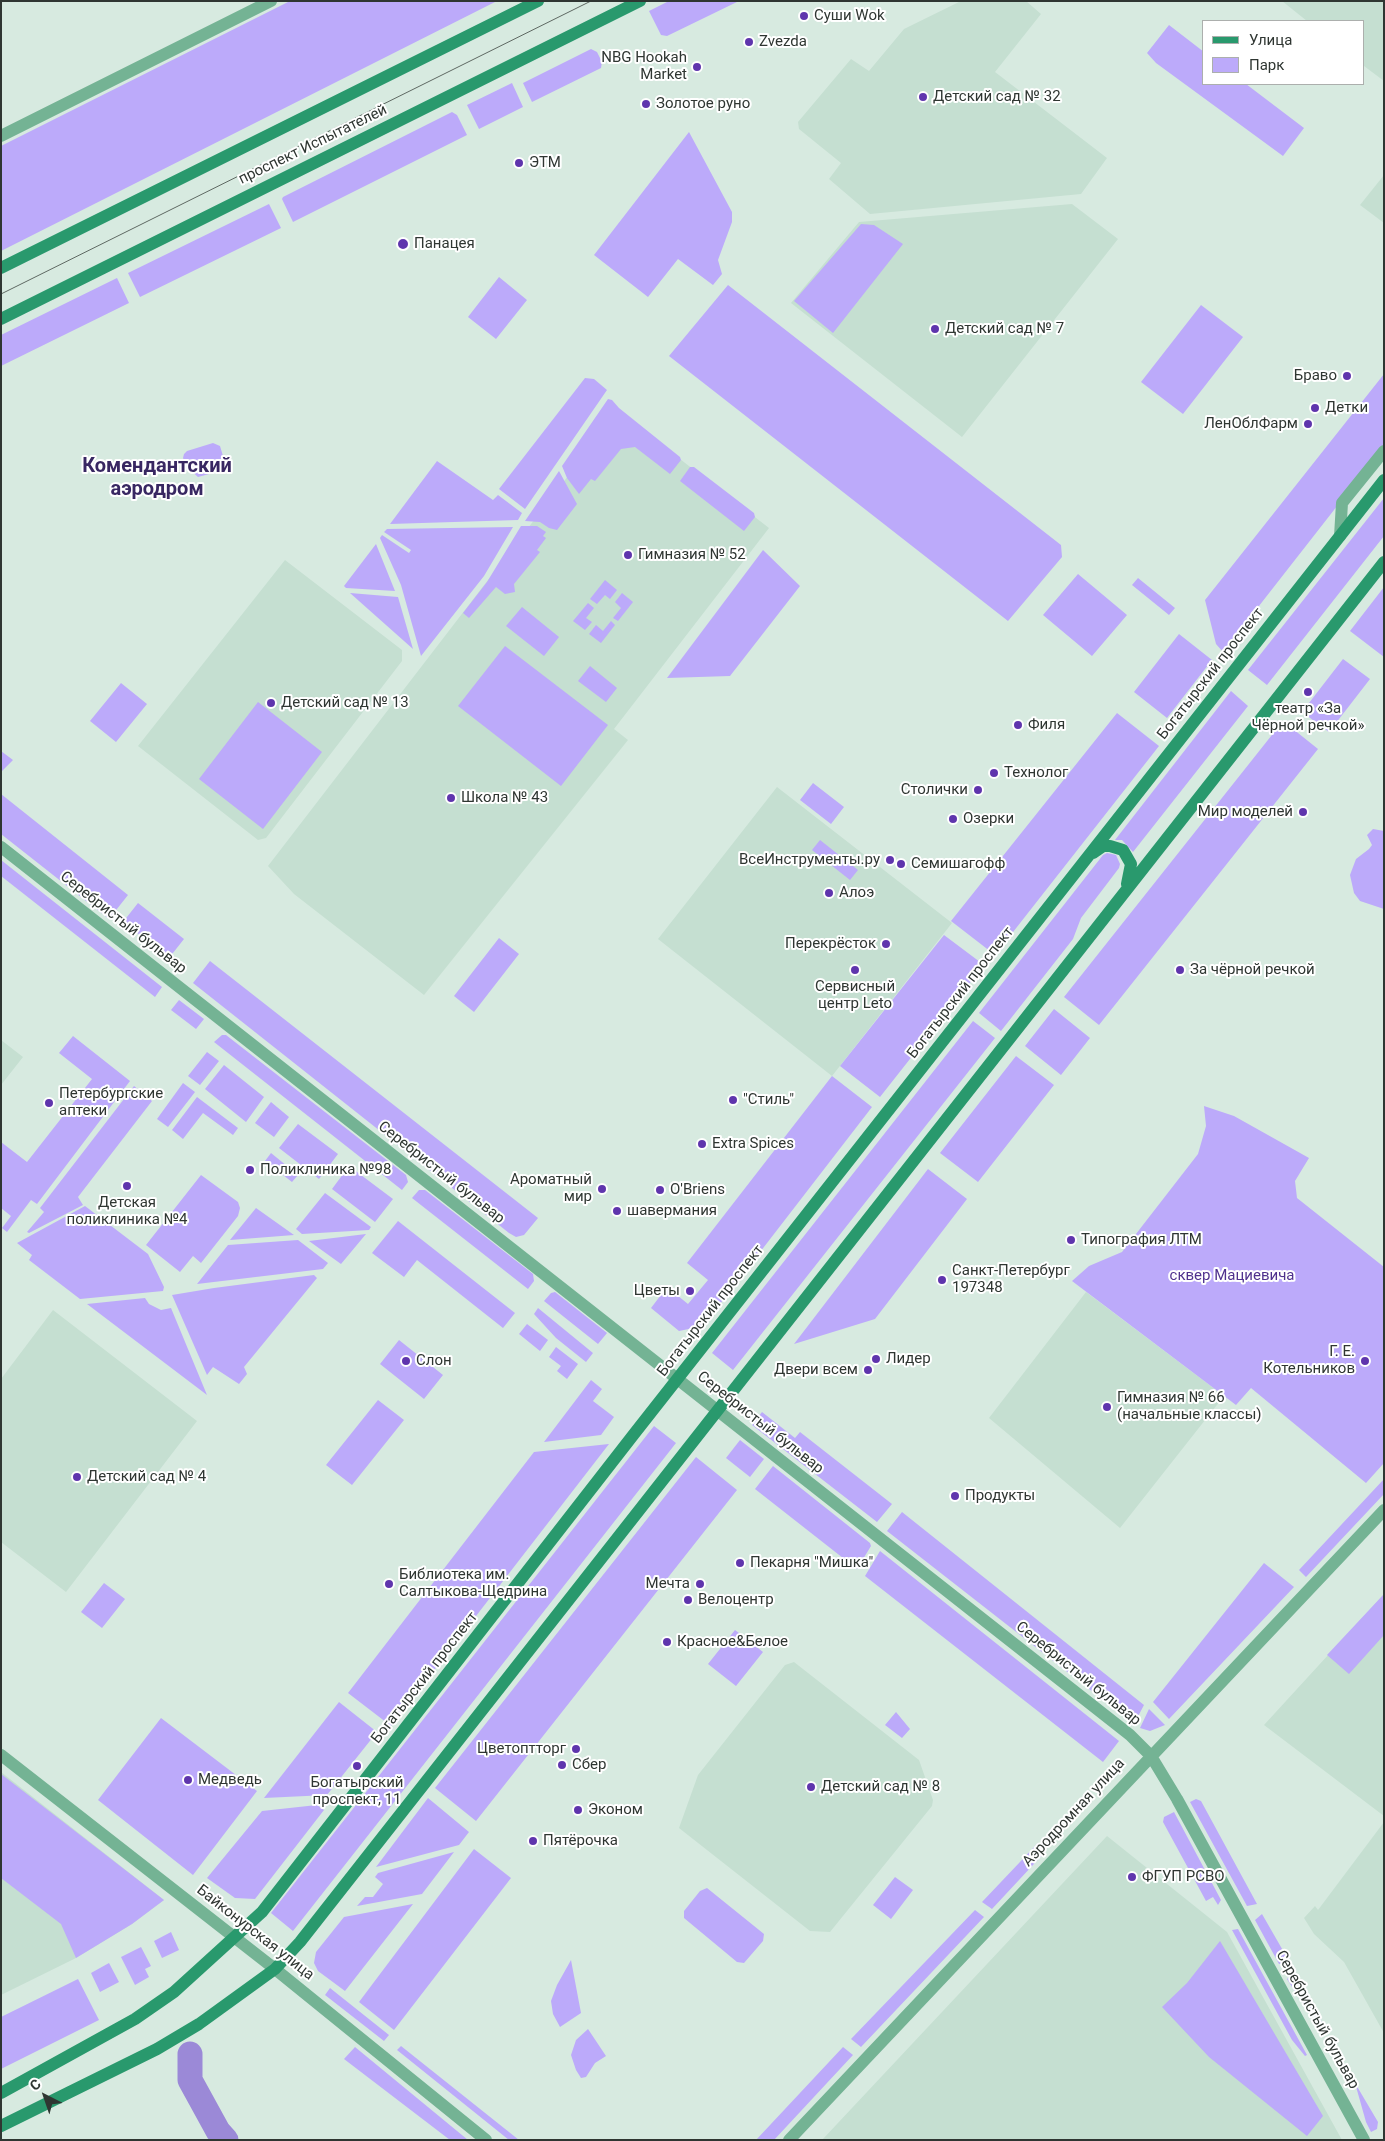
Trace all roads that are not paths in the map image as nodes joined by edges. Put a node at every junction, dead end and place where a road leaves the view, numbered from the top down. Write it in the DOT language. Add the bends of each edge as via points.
graph roads {
  1 [pos="272,1"];
  2 [pos="538,1"];
  3 [pos="640,1"];
  4 [pos="1,136"];
  5 [pos="1,268"];
  6 [pos="1,319"];
  7 [pos="1384,450"];
  8 [pos="1384,480"];
  9 [pos="1340,536"];
  10 [pos="1384,562"];
  11 [pos="1,848"];
  12 [pos="1084,860"];
  13 [pos="1125,891"];
  14 [pos="677,1380"];
  15 [pos="717,1411"];
  16 [pos="1384,1510"];
  17 [pos="1,1755"];
  18 [pos="1151,1756"];
  19 [pos="235,1939"];
  20 [pos="275,1969"];
  21 [pos="1,2093"];
  22 [pos="1,2126"];
  23 [pos="486,2140"];
  24 [pos="789,2140"];
  25 [pos="1364,2140"];
  1 -- 4 [label="street"];
  2 -- 5 [label="main road, проспект Испытателей"];
  3 -- 6 [label="main road, проспект Испытателей"];
  7 -- 9 [label="street" via="1342,502"];
  8 -- 9 [label="main road, Богатырский проспект"];
  9 -- 12 [label="main road, Богатырский проспект"];
  10 -- 13 [label="main road"];
  11 -- 14 [label="street, Серебристый бульвар"];
  12 -- 13 [label="main road" via="1104,846 1123,850 1131,864"];
  12 -- 14 [label="main road, Богатырский проспект"];
  13 -- 15 [label="main road"];
  14 -- 15 [label="street, Серебристый бульвар"];
  14 -- 19 [label="main road, Богатырский проспект" via="262,1912"];
  15 -- 18 [label="street, Серебристый бульвар" via="1130,1735"];
  15 -- 20 [label="main road"];
  16 -- 18 [label="street, Аэродромная улица"];
  17 -- 19 [label="street, Байконурская улица"];
  18 -- 24 [label="street, Аэродромная улица"];
  18 -- 25 [label="street, Серебристый бульвар"];
  19 -- 20 [label="street, Байконурская улица"];
  19 -- 21 [label="main road, Богатырский проспект" via="174,1992 135,2019"];
  20 -- 22 [label="main road" via="199,2024 157,2049"];
  20 -- 23 [label="street, Байконурская улица"];
}
